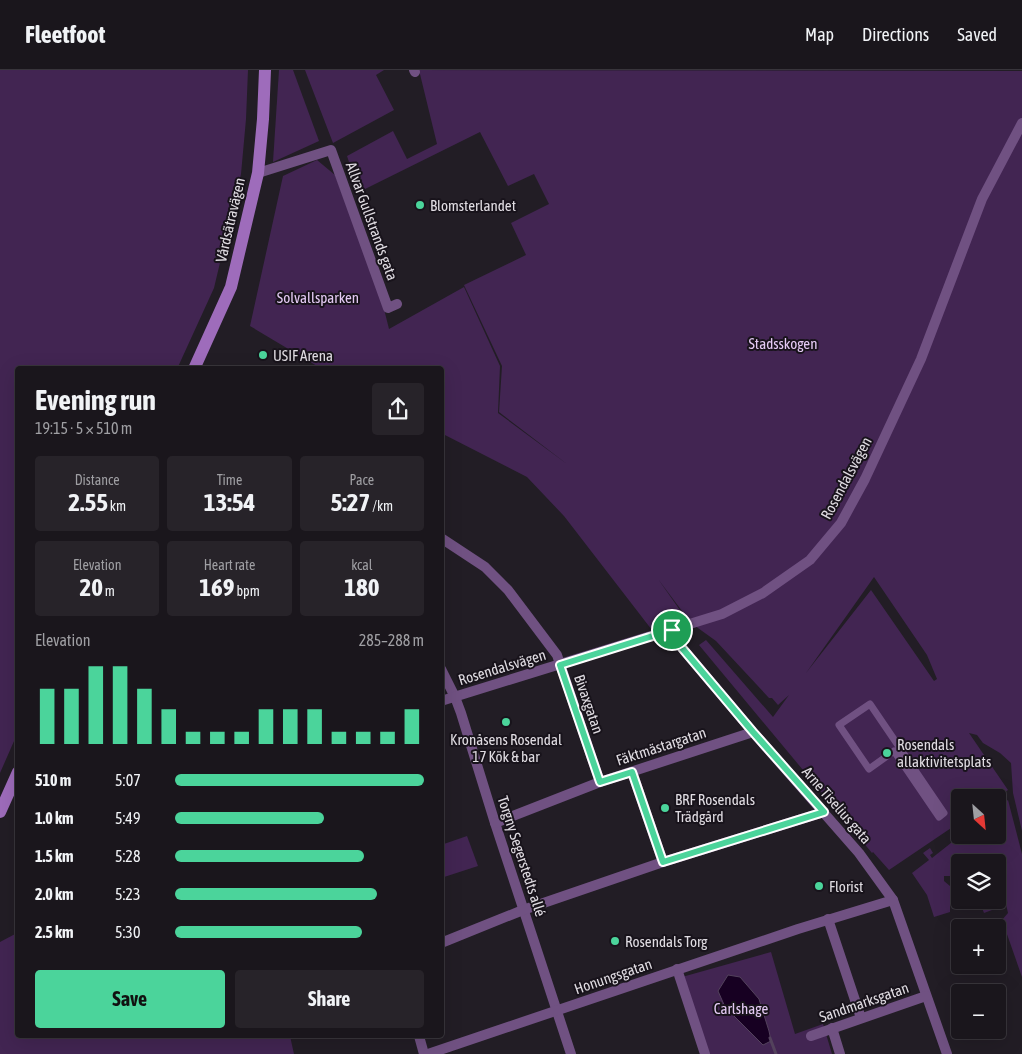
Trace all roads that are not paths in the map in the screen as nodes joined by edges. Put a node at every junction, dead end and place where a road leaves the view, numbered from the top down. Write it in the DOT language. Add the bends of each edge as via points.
graph roads {
  1 [pos="265,70"];
  2 [pos="1022,122"];
  3 [pos="258,173"];
  4 [pos="397,304"];
  5 [pos="195,366"];
  6 [pos="444,540"];
  7 [pos="672,630"];
  8 [pos="560,665"];
  9 [pos="444,675"];
  10 [pos="456,697"];
  11 [pos="444,700"];
  12 [pos="753,732"];
  13 [pos="632,772"];
  14 [pos="15,779"];
  15 [pos="600,782"];
  16 [pos="0,812"];
  17 [pos="824,812"];
  18 [pos="944,813"];
  19 [pos="495,823"];
  20 [pos="663,862"];
  21 [pos="893,900"];
  22 [pos="523,910"];
  23 [pos="828,919"];
  24 [pos="444,943"];
  25 [pos="677,969"];
  26 [pos="926,996"];
  27 [pos="557,1011"];
  28 [pos="861,1018"];
  29 [pos="832,1028"];
  30 [pos="811,1036"];
  31 [pos="420,1038"];
  32 [pos="424,1054"];
  33 [pos="428,1054"];
  34 [pos="571,1054"];
  35 [pos="705,1054"];
  36 [pos="840,1054"];
  37 [pos="947,1054"];
  1 -- 3 [label="main road, Vårdsätravägen"];
  2 -- 7 [label="street, Rosendalsvägen" via="982,199 921,358 841,523 810,560 763,593 722,614"];
  3 -- 4 [label="street, Allvar Gullstrands gata" via="331,150 388,308"];
  3 -- 5 [label="main road, Vårdsätravägen" via="231,287"];
  6 -- 8 [label="street" via="486,567 508,590 557,655"];
  7 -- 8 [label="street, Rosendalsvägen"];
  7 -- 12 [label="street, Arne Tiselius gata" via="677,642"];
  8 -- 10 [label="street, Rosendalsvägen"];
  8 -- 15 [label="street, Bivaxgatan"];
  9 -- 10 [label="street, Torgny Segerstedts allé"];
  10 -- 11 [label="street, Rosendalsvägen"];
  10 -- 19 [label="street, Torgny Segerstedts allé"];
  12 -- 13 [label="street, Fäktmästargatan"];
  12 -- 17 [label="street, Arne Tiselius gata"];
  13 -- 15 [label="street, Fäktmästargatan"];
  13 -- 20 [label="street"];
  14 -- 16 [label="main road"];
  15 -- 19 [label="street, Fäktmästargatan"];
  17 -- 20 [label="street"];
  17 -- 21 [label="street, Arne Tiselius gata"];
  18 -- 18 [label="street" via="939,817 894,751 869,769 839,725 870,704"];
  19 -- 22 [label="street, Torgny Segerstedts allé"];
  20 -- 22 [label="street"];
  21 -- 23 [label="street, Honungsgatan"];
  21 -- 26 [label="street, Arne Tiselius gata"];
  22 -- 24 [label="street"];
  22 -- 27 [label="street, Torgny Segerstedts allé"];
  23 -- 25 [label="street, Honungsgatan"];
  23 -- 28 [label="street"];
  25 -- 27 [label="street, Honungsgatan"];
  25 -- 35 [label="street"];
  26 -- 28 [label="street, Sandmarksgatan"];
  26 -- 37 [label="street, Arne Tiselius gata"];
  27 -- 33 [label="street, Honungsgatan"];
  27 -- 34 [label="street, Torgny Segerstedts allé"];
  28 -- 29 [label="street, Sandmarksgatan"];
  29 -- 30 [label="street, Sandmarksgatan"];
  29 -- 36 [label="street"];
  31 -- 32 [label="street"];
}
